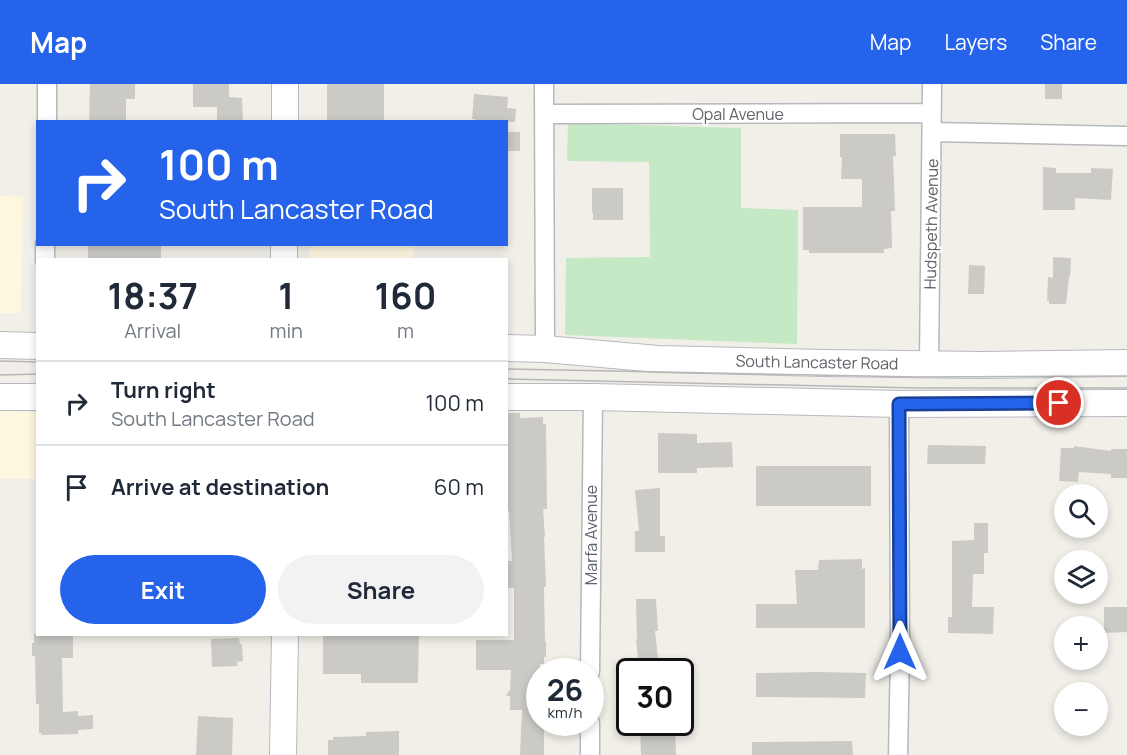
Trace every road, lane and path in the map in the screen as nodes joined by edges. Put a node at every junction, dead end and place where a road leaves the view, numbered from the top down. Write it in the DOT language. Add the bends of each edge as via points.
graph roads {
  1 [pos="47,84"];
  2 [pos="285,84"];
  3 [pos="544,84"];
  4 [pos="932,84"];
  5 [pos="932,113"];
  6 [pos="544,114"];
  7 [pos="46,120"];
  8 [pos="285,120"];
  9 [pos="932,132"];
  10 [pos="1127,136"];
  11 [pos="0,345"];
  12 [pos="36,346"];
  13 [pos="508,348"];
  14 [pos="545,349"];
  15 [pos="1127,363"];
  16 [pos="929,364"];
  17 [pos="0,397"];
  18 [pos="36,397"];
  19 [pos="508,397"];
  20 [pos="593,397"];
  21 [pos="1127,403"];
  22 [pos="899,404"];
  23 [pos="285,636"];
  24 [pos="590,658"];
  25 [pos="590,736"];
  26 [pos="283,755"];
  27 [pos="590,755"];
  28 [pos="898,755"];
  1 -- 7 [label="street"];
  2 -- 8 [label="main road"];
  3 -- 6 [label="street"];
  4 -- 5 [label="street, Hudspeth Avenue"];
  5 -- 6 [label="street, Opal Avenue"];
  5 -- 9 [label="street, Hudspeth Avenue"];
  6 -- 14 [label="street"];
  9 -- 10 [label="street"];
  9 -- 16 [label="street, Hudspeth Avenue"];
  11 -- 12 [label="main road"];
  13 -- 14 [label="main road, South Lancaster Road"];
  14 -- 16 [label="main road, South Lancaster Road" via="658,359"];
  15 -- 16 [label="main road, South Lancaster Road"];
  17 -- 18 [label="main road"];
  19 -- 20 [label="main road"];
  20 -- 22 [label="main road"];
  20 -- 24 [label="street, Marfa Avenue"];
  21 -- 22 [label="main road"];
  22 -- 28 [label="street"];
  23 -- 26 [label="main road"];
  25 -- 27 [label="street"];
}
